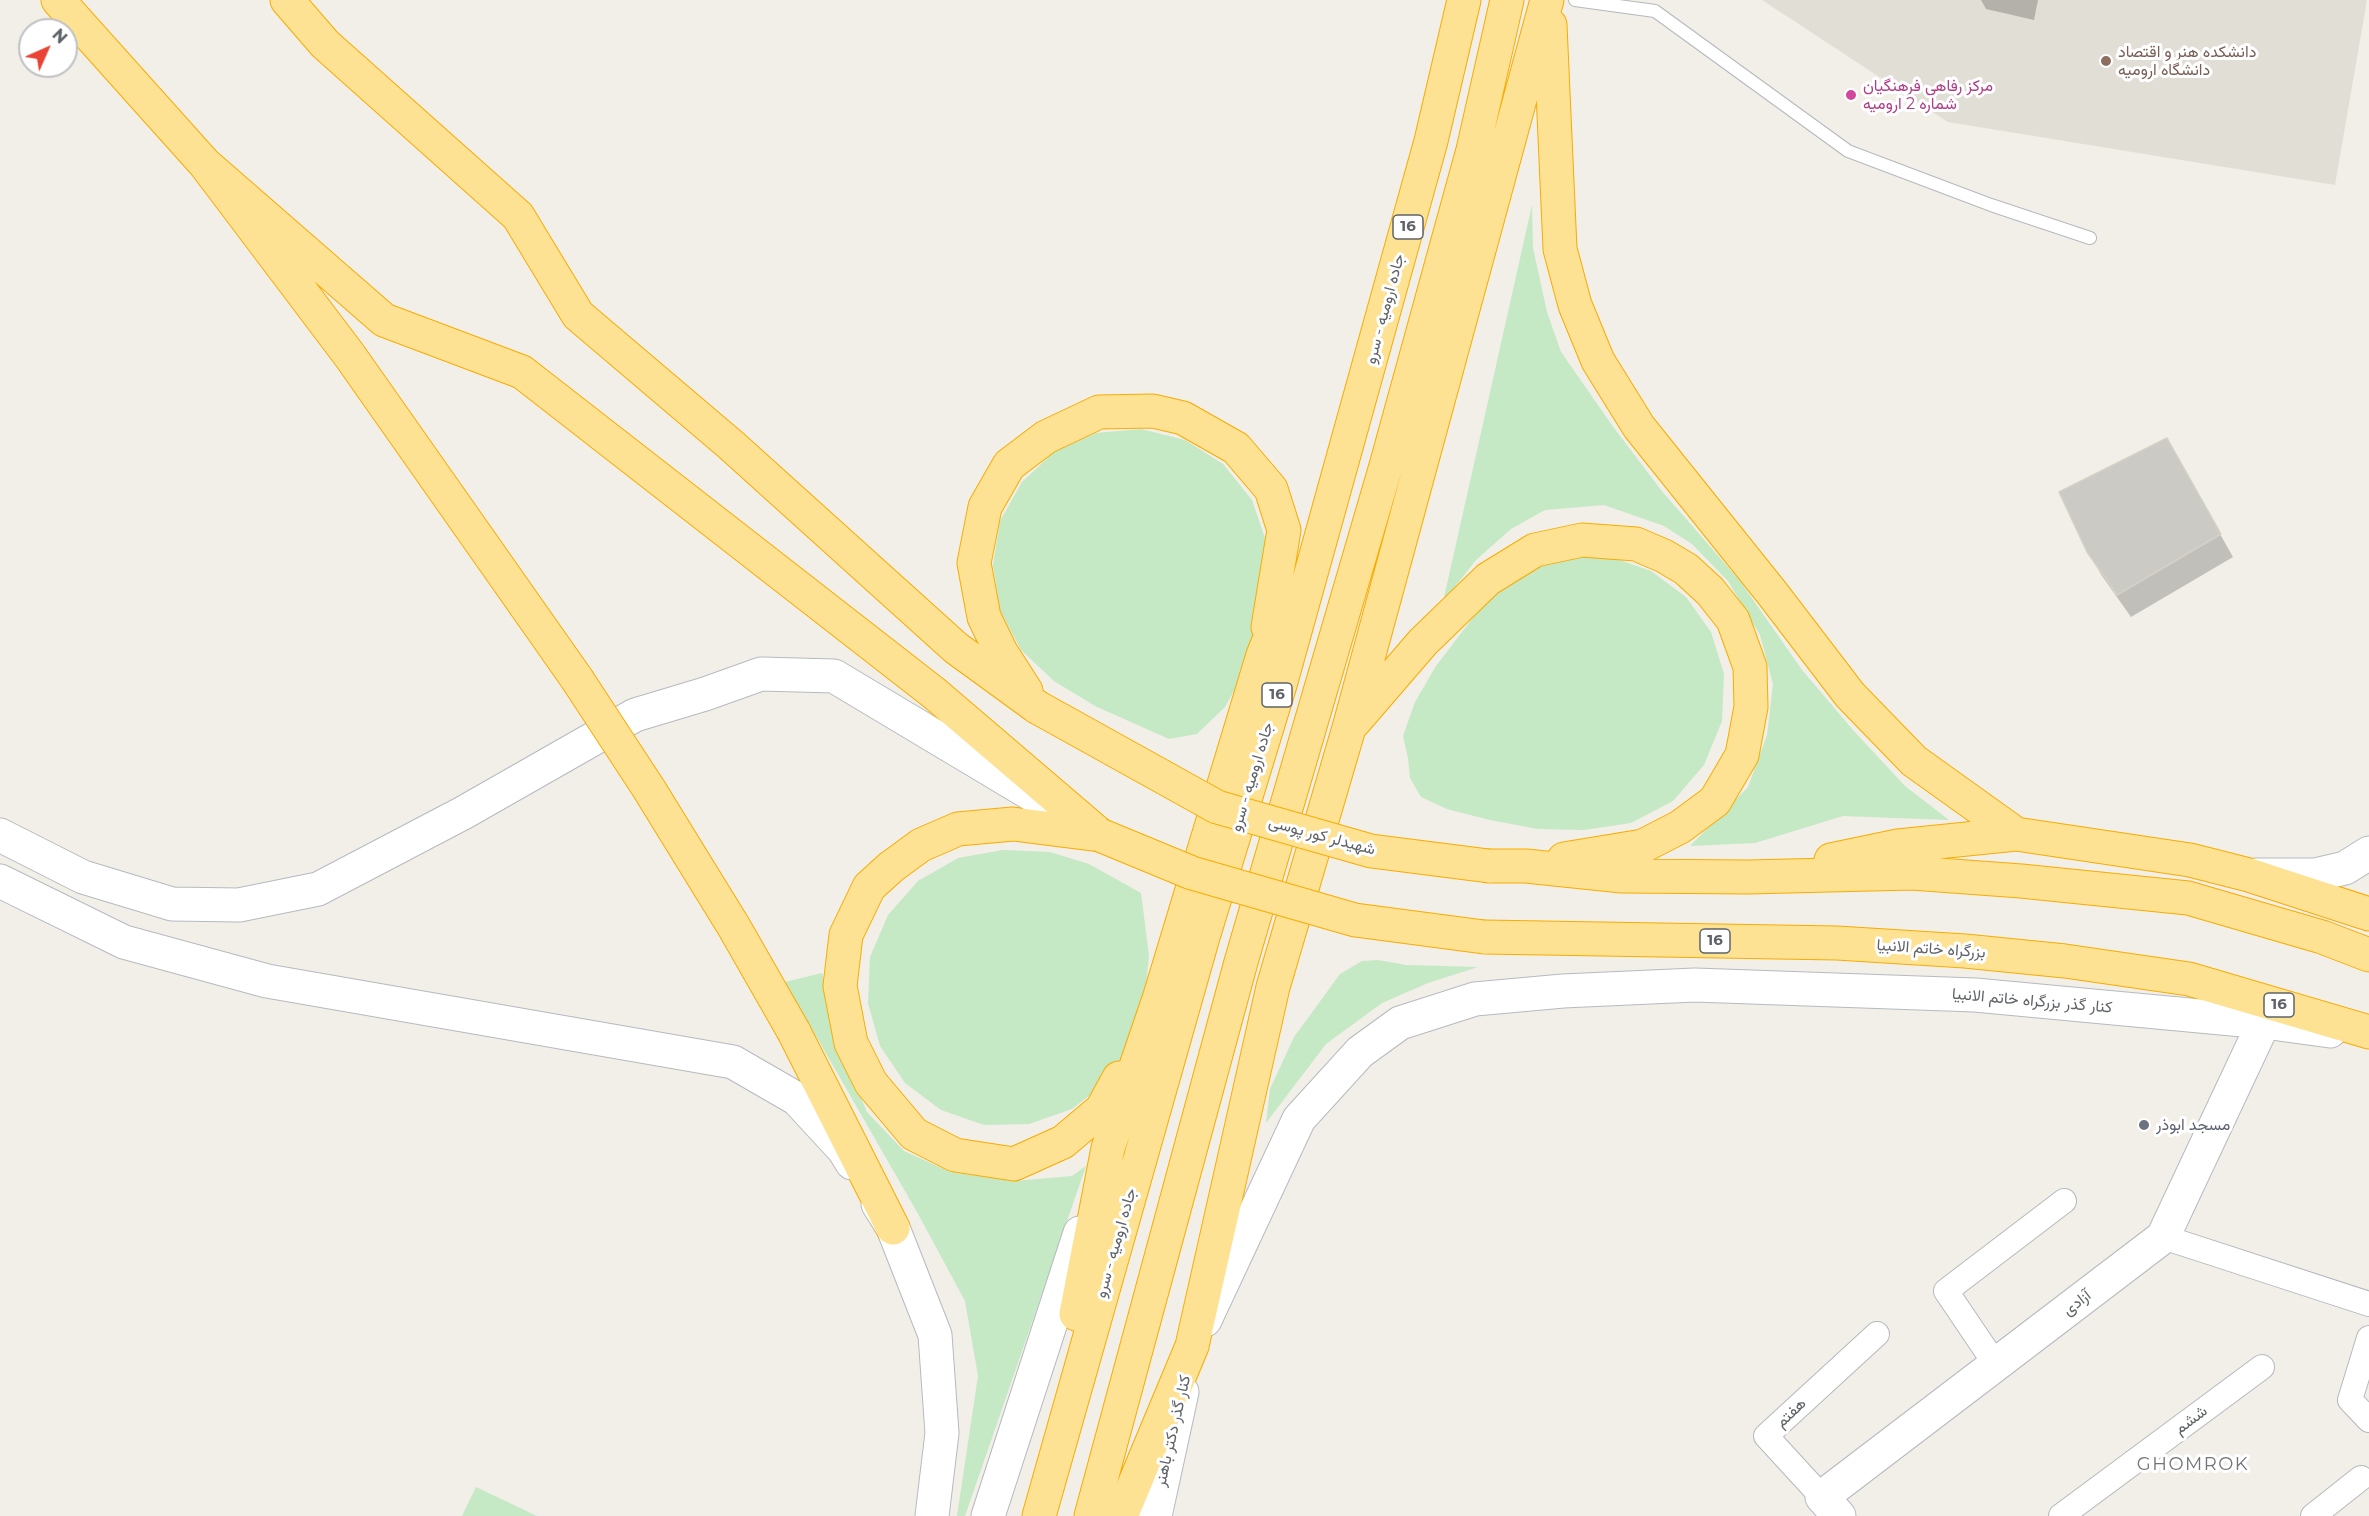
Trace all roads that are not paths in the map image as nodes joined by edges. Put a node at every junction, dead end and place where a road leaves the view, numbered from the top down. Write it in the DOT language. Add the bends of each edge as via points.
graph roads {
  1 [pos="58,0"];
  2 [pos="287,0"];
  3 [pos="1464,0"];
  4 [pos="1507,0"];
  5 [pos="1548,0"];
  6 [pos="1575,0"];
  7 [pos="205,164"];
  8 [pos="2090,238"];
  9 [pos="1345,452"];
  10 [pos="1263,655"];
  11 [pos="1037,707"];
  12 [pos="1349,728"];
  13 [pos="2016,834"];
  14 [pos="0,835"];
  15 [pos="1100,835"];
  16 [pos="2369,852"];
  17 [pos="1526,866"];
  18 [pos="2249,875"];
  19 [pos="1748,877"];
  20 [pos="0,881"];
  21 [pos="2369,914"];
  22 [pos="2369,955"];
  23 [pos="1159,999"];
  24 [pos="2264,1022"];
  25 [pos="2369,1034"];
  26 [pos="1108,1148"];
  27 [pos="2064,1201"];
  28 [pos="893,1228"];
  29 [pos="2163,1237"];
  30 [pos="2369,1304"];
  31 [pos="1876,1334"];
  32 [pos="2369,1338"];
  33 [pos="1192,1347"];
  34 [pos="1996,1365"];
  35 [pos="2262,1367"];
  36 [pos="2369,1420"];
  37 [pos="2361,1478"];
  38 [pos="1830,1507"];
  39 [pos="932,1516"];
  40 [pos="988,1516"];
  41 [pos="1038,1516"];
  42 [pos="1091,1516"];
  43 [pos="1121,1516"];
  44 [pos="1155,1516"];
  45 [pos="2061,1516"];
  46 [pos="2313,1516"];
  1 -- 7 [label="highway"];
  2 -- 11 [label="highway, شهیدلر کور پوسی" via="325,44 518,216 578,315 731,445 956,648"];
  3 -- 9 [label="highway, جاده ارومیه - سرو / 16" via="1431,141"];
  4 -- 42 [label="highway" via="1473,150 1386,466 1241,962"];
  5 -- 12 [label="highway"];
  5 -- 13 [label="highway" via="1560,249 1575,305 1598,361 1639,427 1850,695 1914,761"];
  6 -- 8 [label="lane" via="1655,11 1848,151"];
  7 -- 15 [label="highway" via="384,320 522,372 934,693"];
  7 -- 28 [label="highway, bridge" via="350,356 577,679 662,809 794,1032"];
  9 -- 10 [label="highway"];
  9 -- 41 [label="highway, جاده ارومیه - سرو / 16"];
  10 -- 11 [label="highway" via="1284,530 1270,489 1236,448 1183,418 1153,411 1099,412 1046,437 1009,465 985,507 974,563 984,617 1001,652"];
  10 -- 23 [label="highway"];
  11 -- 17 [label="highway, شهیدلر کور پوسی, bridge" via="1217,807 1371,851 1489,866"];
  12 -- 17 [label="highway" via="1423,642 1488,579 1535,550 1582,540 1636,544 1686,569 1733,620 1750,667 1751,707 1742,755 1714,801 1680,827 1643,846"];
  12 -- 33 [label="highway" via="1273,987"];
  13 -- 18 [label="highway" via="2190,860"];
  13 -- 19 [label="highway" via="1898,846"];
  14 -- 15 [label="main road" via="83,877 172,904 239,905 318,889 463,813 634,715 761,674 834,676"];
  15 -- 23 [label="highway" via="1012,824 958,829 921,845 891,867 869,887 846,935 840,986 851,1043 871,1083 914,1134 955,1155 1014,1164 1063,1142 1102,1110"];
  15 -- 25 [label="highway, بزرگراه خاتم الانبیا / 16, bridge" via="1192,873 1355,920 1484,937 1836,943 2065,961 2189,979"];
  16 -- 18 [label="main road" via="2345,868 2315,874"];
  17 -- 19 [label="highway" via="1622,876"];
  18 -- 21 [label="highway"];
  19 -- 22 [label="highway" via="1912,873 2188,898 2322,937"];
  20 -- 28 [label="main road" via="123,942 267,981 733,1062 797,1099 844,1150"];
  23 -- 26 [label="highway"];
  24 -- 25 [label="main road, کنار گذر بزرگراه خاتم الانبیا"];
  24 -- 29 [label="main road, آزادی"];
  24 -- 33 [label="main road, کنار گذر بزرگراه خاتم الانبیا" via="1975,995 1695,985 1475,999 1400,1023 1360,1052 1299,1119"];
  26 -- 40 [label="main road"];
  26 -- 41 [label="highway"];
  27 -- 34 [label="street" via="1946,1291"];
  28 -- 39 [label="main road" via="935,1335 942,1433"];
  29 -- 30 [label="street"];
  29 -- 34 [label="main road, آزادی"];
  31 -- 38 [label="street, هفتم" via="1766,1436"];
  32 -- 36 [label="street" via="2350,1400"];
  33 -- 43 [label="highway"];
  33 -- 44 [label="main road, کنار گذر دکتر باهنر"];
  34 -- 38 [label="main road, آزادی"];
  35 -- 45 [label="street, ششم"];
  37 -- 46 [label="street"];
}
